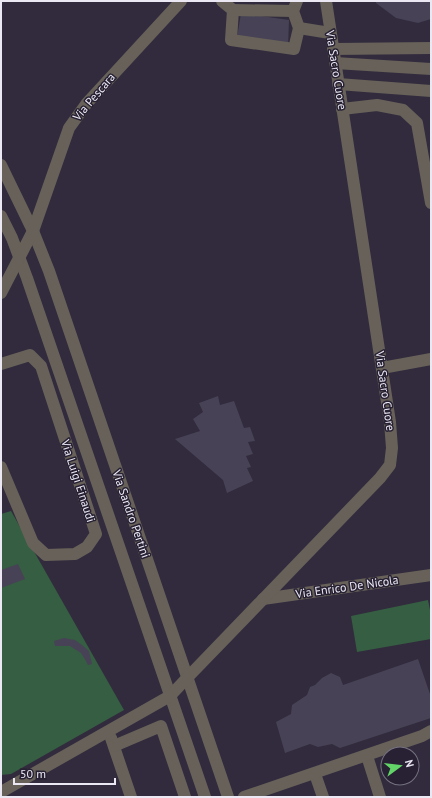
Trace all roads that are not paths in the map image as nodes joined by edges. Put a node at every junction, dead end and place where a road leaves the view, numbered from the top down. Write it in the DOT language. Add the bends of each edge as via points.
graph roads {
  1 [pos="181,1"];
  2 [pos="222,1"];
  3 [pos="326,1"];
  4 [pos="295,6"];
  5 [pos="233,10"];
  6 [pos="299,28"];
  7 [pos="330,33"];
  8 [pos="431,48"];
  9 [pos="333,49"];
  10 [pos="335,63"];
  11 [pos="431,69"];
  12 [pos="338,84"];
  13 [pos="431,91"];
  14 [pos="342,109"];
  15 [pos="1,165"];
  16 [pos="431,203"];
  17 [pos="1,216"];
  18 [pos="33,231"];
  19 [pos="20,257"];
  20 [pos="1,293"];
  21 [pos="431,359"];
  22 [pos="1,364"];
  23 [pos="382,368"];
  24 [pos="1,467"];
  25 [pos="431,575"];
  26 [pos="263,599"];
  27 [pos="187,678"];
  28 [pos="170,696"];
  29 [pos="109,731"];
  30 [pos="431,731"];
  31 [pos="114,746"];
  32 [pos="367,756"];
  33 [pos="315,774"];
  34 [pos="1,792"];
  35 [pos="131,797"];
  36 [pos="185,797"];
  37 [pos="204,797"];
  38 [pos="228,797"];
  39 [pos="244,797"];
  40 [pos="323,797"];
  41 [pos="380,797"];
  1 -- 18 [label="street, Via Pescara" via="87,103 69,128"];
  2 -- 5 [label="street"];
  3 -- 7 [label="street, Via Sacro Cuore"];
  4 -- 5 [label="street"];
  4 -- 6 [label="street"];
  5 -- 6 [label="street" via="231,40 294,49"];
  6 -- 7 [label="street"];
  7 -- 9 [label="street, Via Sacro Cuore"];
  8 -- 9 [label="street"];
  9 -- 10 [label="street, Via Sacro Cuore"];
  10 -- 11 [label="street"];
  10 -- 12 [label="street, Via Sacro Cuore"];
  12 -- 13 [label="street"];
  12 -- 14 [label="street, Via Sacro Cuore"];
  14 -- 16 [label="street" via="377,105 403,110 417,123"];
  14 -- 23 [label="street, Via Sacro Cuore"];
  15 -- 18 [label="street, Via Sandro Pertini"];
  17 -- 19 [label="street, Via Sandro Pertini"];
  18 -- 19 [label="street, Via Pescara"];
  18 -- 27 [label="street, Via Sandro Pertini"];
  19 -- 20 [label="street, Via Pescara"];
  19 -- 28 [label="street, Via Sandro Pertini"];
  21 -- 23 [label="street"];
  22 -- 24 [label="street, Via Luigi Einaudi" via="30,355 41,366 96,534 87,547 75,554 46,555 33,543"];
  23 -- 26 [label="street, Via Sacro Cuore" via="390,422 390,465"];
  25 -- 26 [label="street, Via Enrico De Nicola"];
  26 -- 27 [label="street, Via Sacro Cuore"];
  27 -- 28 [label="street, Via Sacro Cuore"];
  27 -- 38 [label="street, Via Sandro Pertini"];
  28 -- 29 [label="street, Via Sacro Cuore"];
  28 -- 37 [label="street, Via Sandro Pertini"];
  29 -- 31 [label="street"];
  29 -- 34 [label="street, Via Sacro Cuore"];
  30 -- 32 [label="street"];
  31 -- 35 [label="street"];
  31 -- 36 [label="street" via="161,726"];
  32 -- 33 [label="street"];
  32 -- 41 [label="street"];
  33 -- 39 [label="street"];
  33 -- 40 [label="street"];
}
